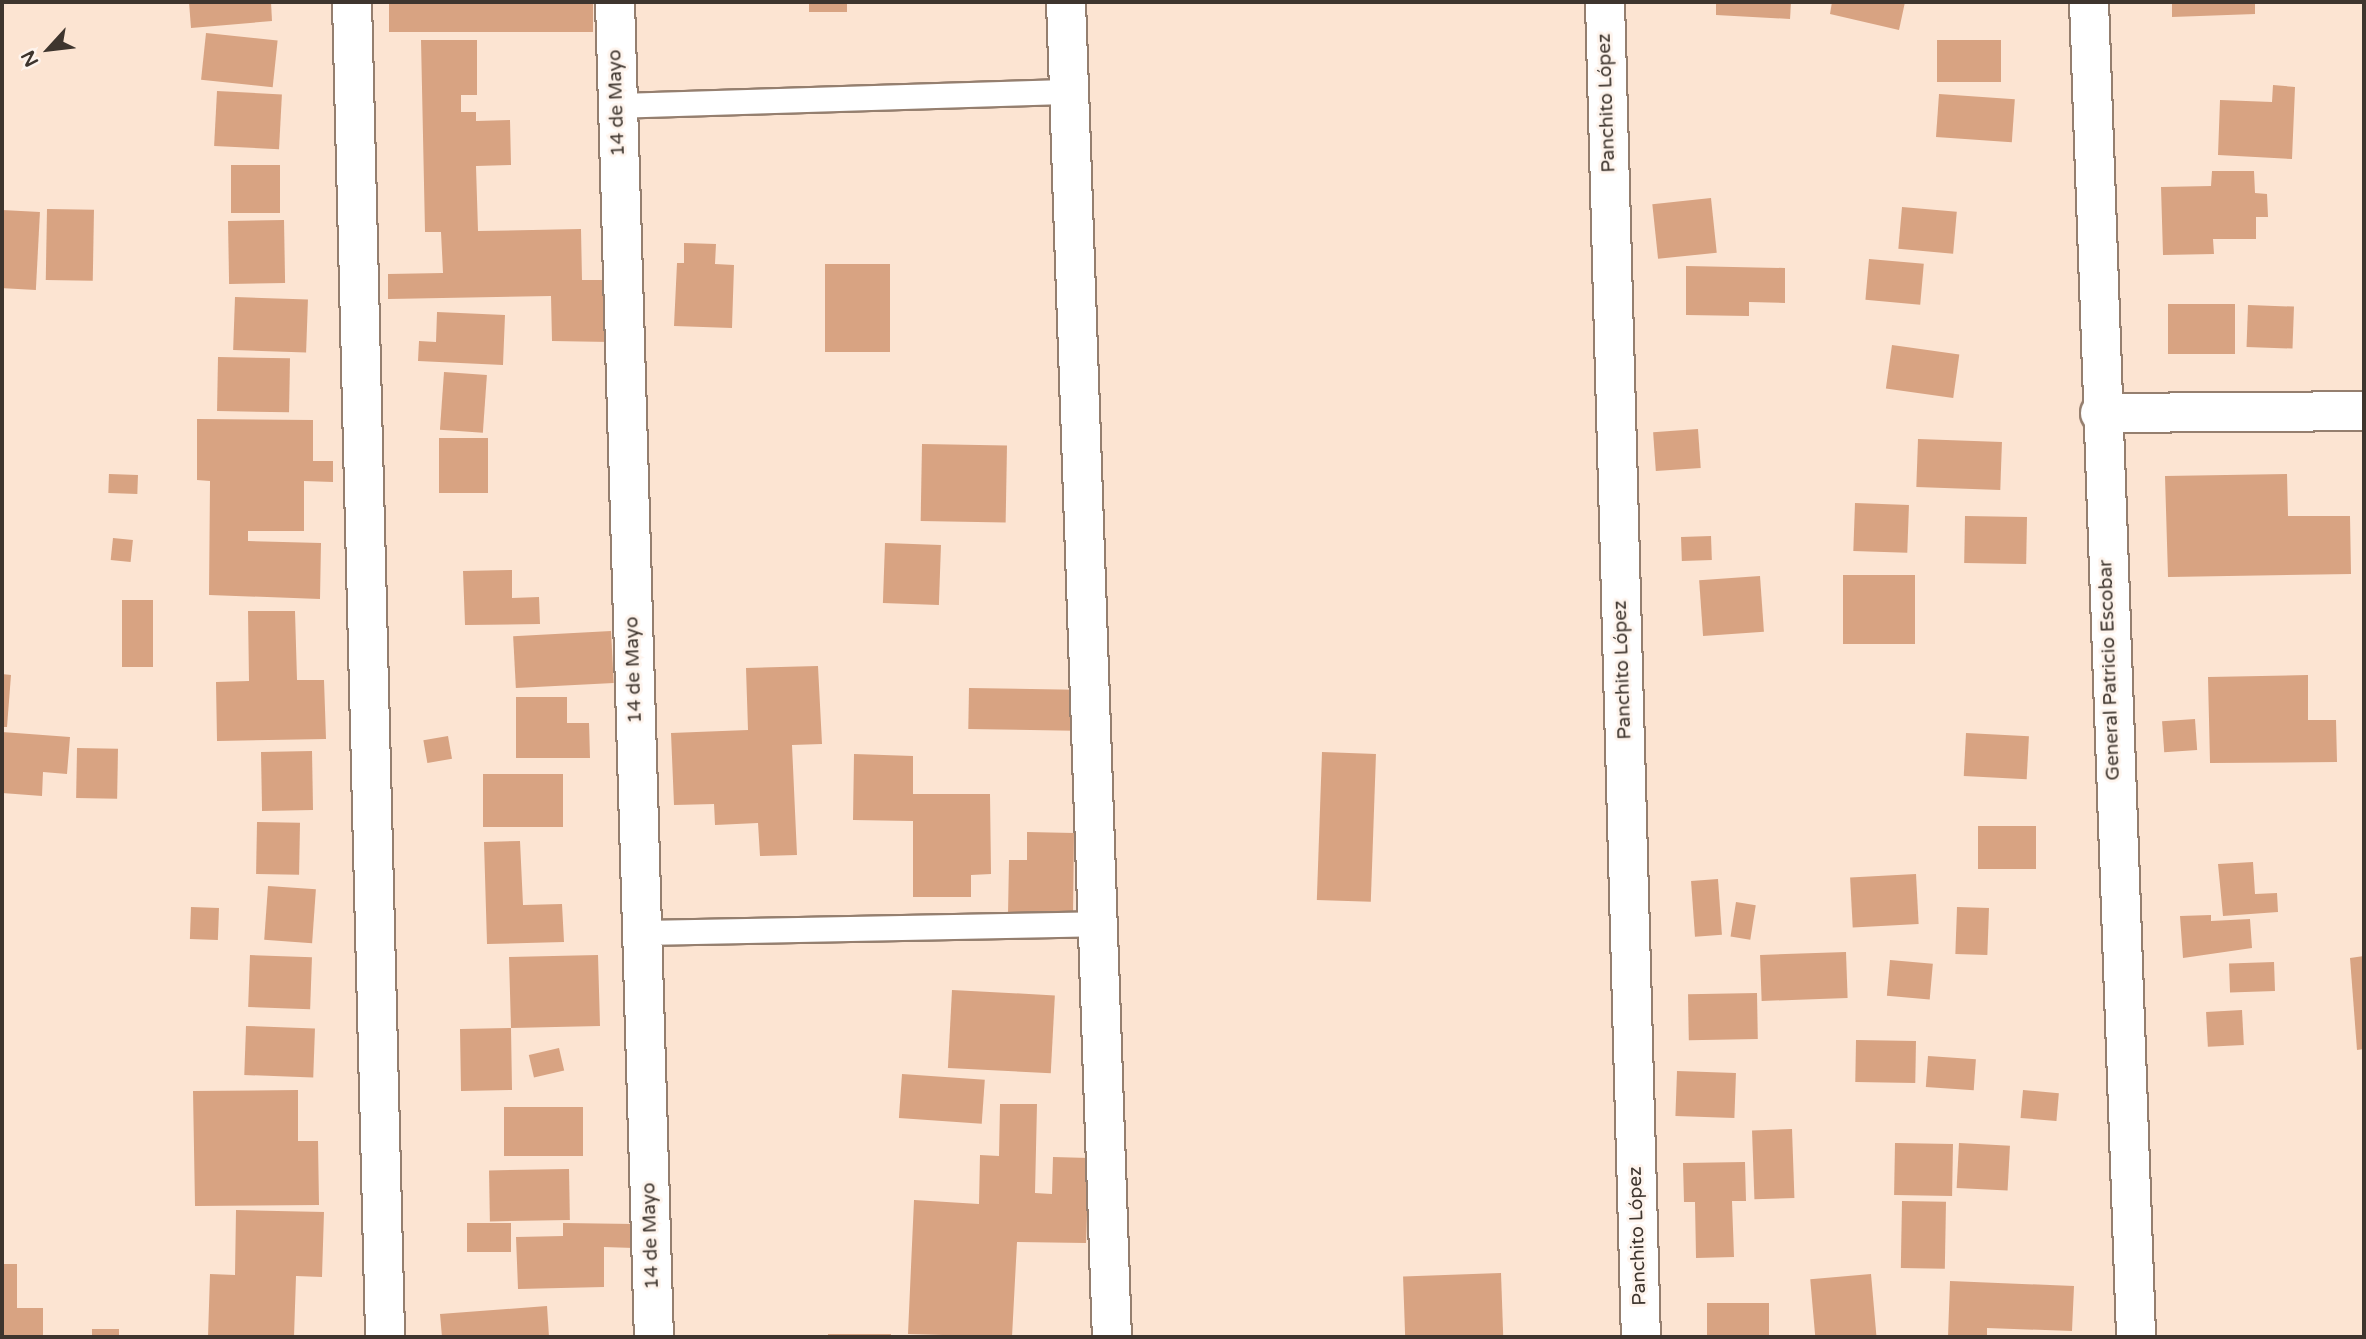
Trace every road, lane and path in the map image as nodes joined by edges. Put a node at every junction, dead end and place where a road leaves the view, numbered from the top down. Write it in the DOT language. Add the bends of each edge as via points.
graph roads {
  1 [pos="352,2"];
  2 [pos="614,2"];
  3 [pos="1066,2"];
  4 [pos="1605,2"];
  5 [pos="2089,2"];
  6 [pos="1069,92"];
  7 [pos="617,106"];
  8 [pos="2364,411"];
  9 [pos="2100,413"];
  10 [pos="1098,923"];
  11 [pos="642,933"];
  12 [pos="385,1337"];
  13 [pos="653,1337"];
  14 [pos="1112,1337"];
  15 [pos="1641,1337"];
  16 [pos="2136,1337"];
  1 -- 12 [label="street"];
  2 -- 7 [label="street, 14 de Mayo"];
  3 -- 6 [label="street"];
  4 -- 15 [label="street, Panchito López"];
  5 -- 9 [label="street, General Patricio Escobar"];
  6 -- 7 [label="lane"];
  6 -- 10 [label="street"];
  7 -- 11 [label="street, 14 de Mayo"];
  8 -- 9 [label="street"];
  9 -- 16 [label="street, General Patricio Escobar"];
  10 -- 11 [label="lane"];
  10 -- 14 [label="street"];
  11 -- 13 [label="street, 14 de Mayo"];
}
